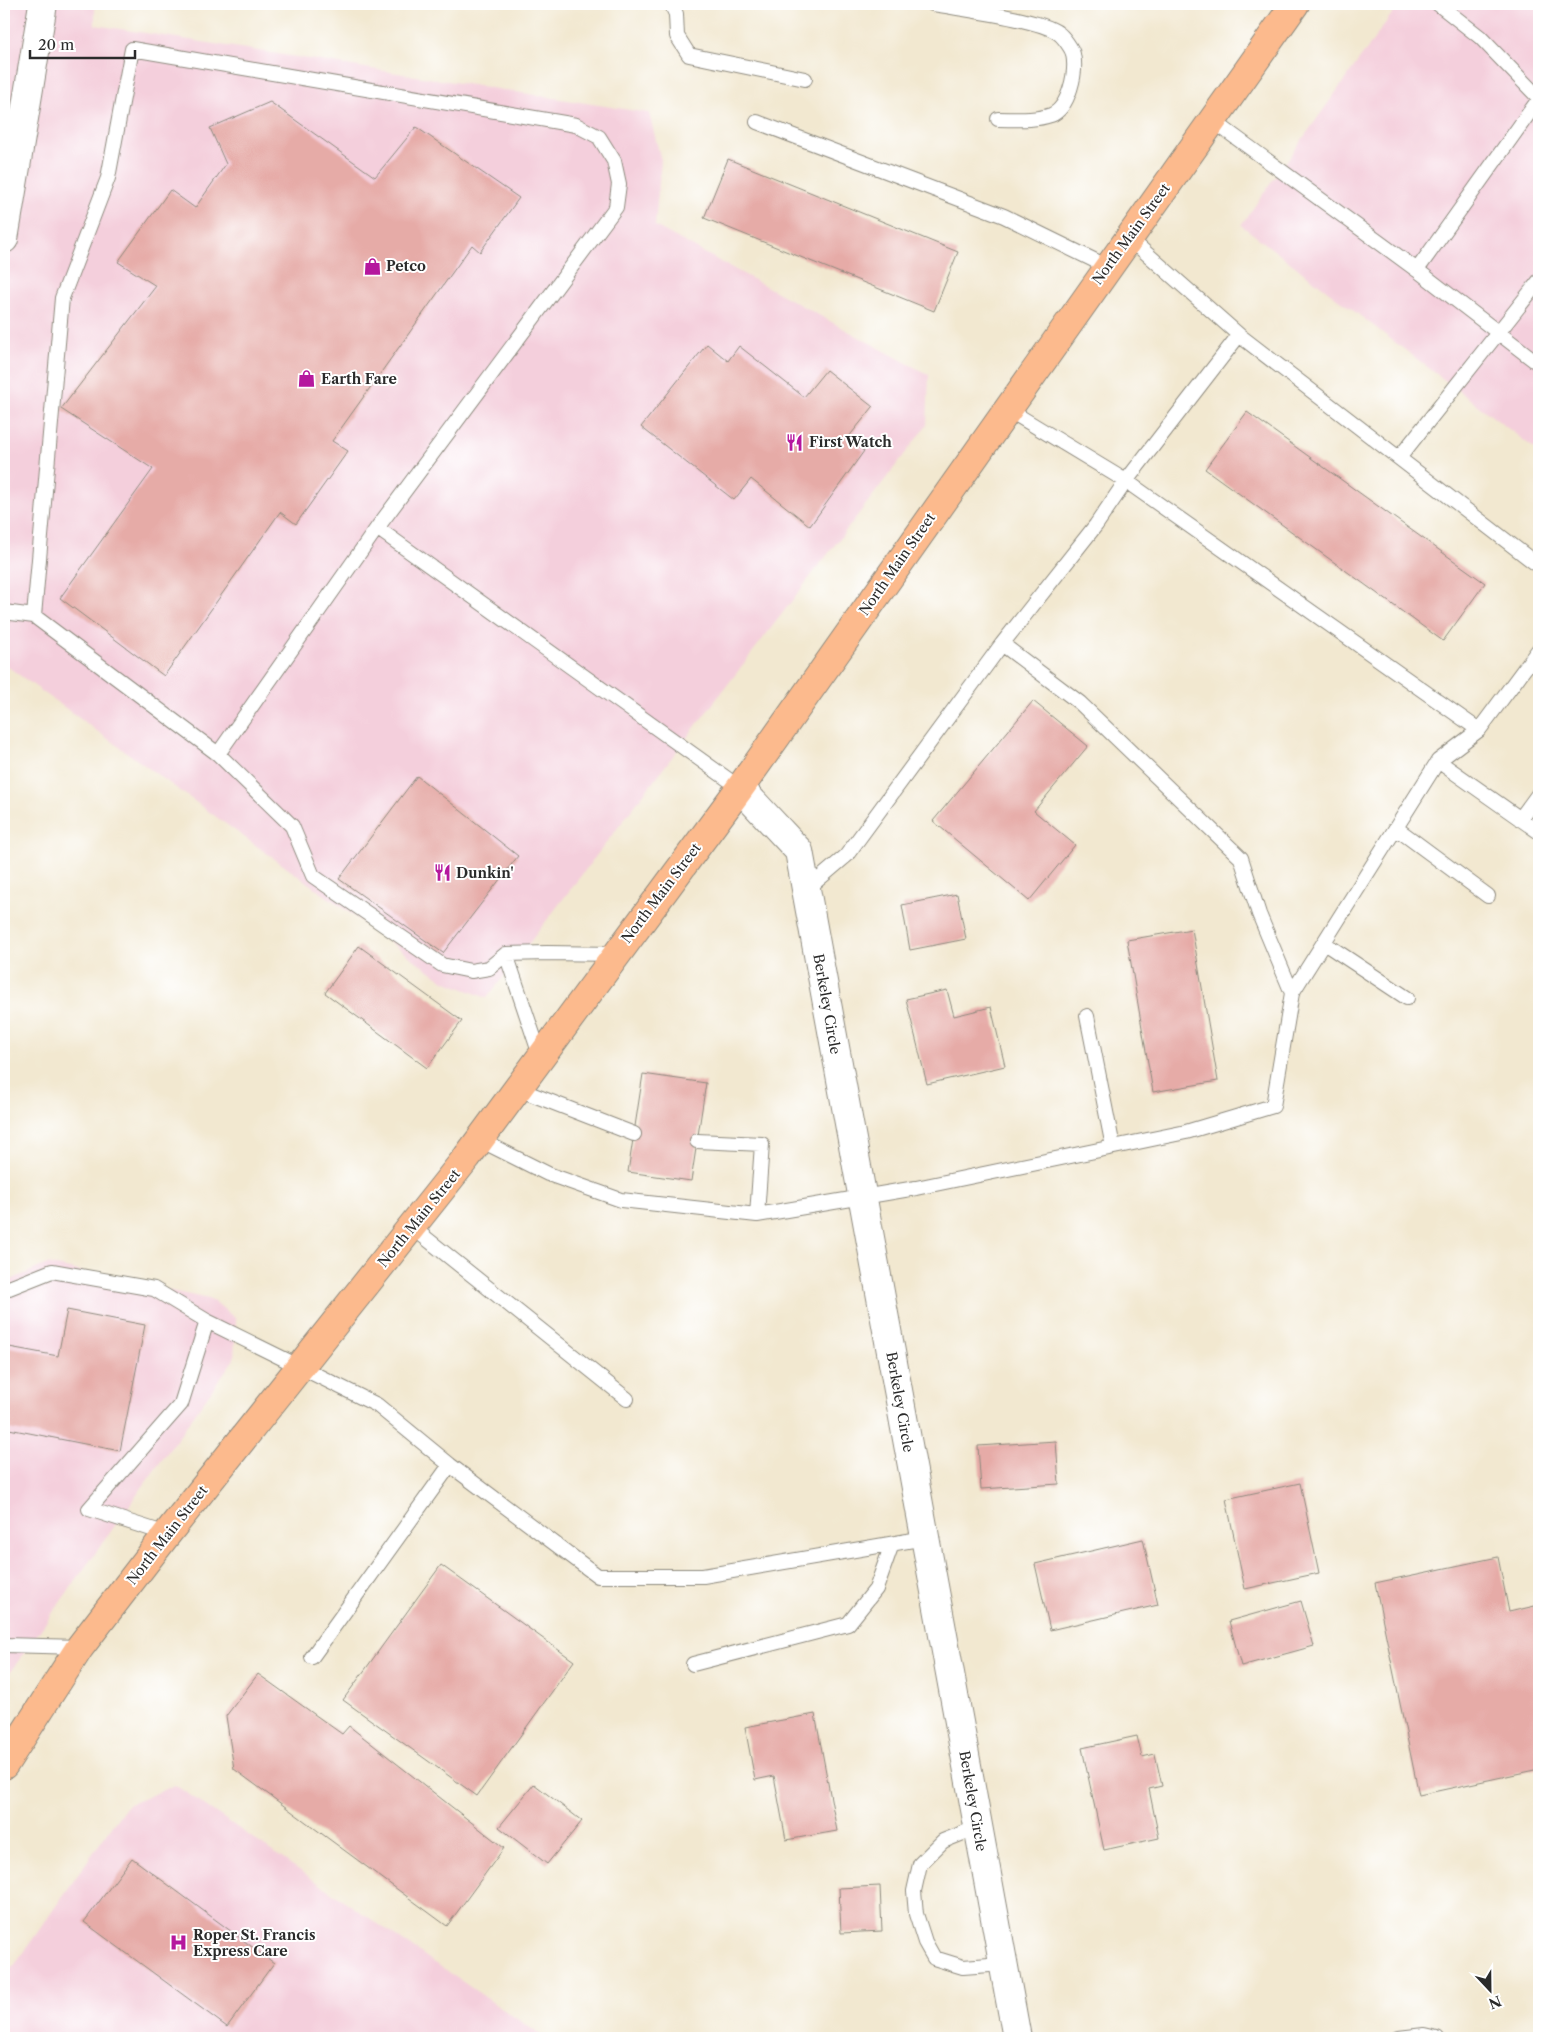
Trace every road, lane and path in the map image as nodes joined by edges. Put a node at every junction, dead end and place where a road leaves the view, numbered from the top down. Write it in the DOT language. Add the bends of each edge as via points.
graph roads {
  1 [pos="43,4"];
  2 [pos="686,4"];
  3 [pos="932,4"];
  4 [pos="1295,4"];
  5 [pos="1438,4"];
  6 [pos="674,9"];
  7 [pos="805,79"];
  8 [pos="1539,99"];
  9 [pos="998,119"];
  10 [pos="1212,120"];
  11 [pos="757,122"];
  12 [pos="1129,238"];
  13 [pos="4,239"];
  14 [pos="1108,267"];
  15 [pos="1418,270"];
  16 [pos="1539,281"];
  17 [pos="1499,333"];
  18 [pos="1239,335"];
  19 [pos="1539,364"];
  20 [pos="1007,409"];
  21 [pos="1399,458"];
  22 [pos="1126,481"];
  23 [pos="377,528"];
  24 [pos="1539,566"];
  25 [pos="4,612"];
  26 [pos="34,616"];
  27 [pos="1002,644"];
  28 [pos="1539,649"];
  29 [pos="1479,730"];
  30 [pos="218,754"];
  31 [pos="1438,761"];
  32 [pos="740,788"];
  33 [pos="1539,793"];
  34 [pos="1520,819"];
  35 [pos="1396,828"];
  36 [pos="1539,832"];
  37 [pos="806,890"];
  38 [pos="1488,896"];
  39 [pos="1324,943"];
  40 [pos="506,954"];
  41 [pos="616,954"];
  42 [pos="1292,993"];
  43 [pos="1408,998"];
  44 [pos="1087,1016"];
  45 [pos="541,1058"];
  46 [pos="518,1089"];
  47 [pos="634,1134"];
  48 [pos="480,1140"];
  49 [pos="697,1141"];
  50 [pos="1113,1148"];
  51 [pos="862,1197"];
  52 [pos="757,1215"];
  53 [pos="412,1227"];
  54 [pos="4,1290"];
  55 [pos="207,1321"];
  56 [pos="299,1368"];
  57 [pos="627,1399"];
  58 [pos="450,1465"];
  59 [pos="167,1534"];
  60 [pos="925,1538"];
  61 [pos="892,1544"];
  62 [pos="4,1645"];
  63 [pos="80,1647"];
  64 [pos="312,1657"];
  65 [pos="693,1664"];
  66 [pos="4,1765"];
  67 [pos="978,1827"];
  68 [pos="1003,1964"];
  69 [pos="1016,2038"];
  70 [pos="1399,2038"];
  71 [pos="1437,2038"];
  1 -- 13 [label="street"];
  2 -- 6 [label="lane"];
  3 -- 9 [label="lane" via="1032,22 1058,33 1073,53 1074,78 1066,101 1052,114 1025,120"];
  4 -- 10 [label="main road, North Main Street"];
  5 -- 8 [label="lane" via="1480,37"];
  6 -- 7 [label="lane" via="677,36 689,55"];
  8 -- 15 [label="lane"];
  10 -- 12 [label="main road, North Main Street"];
  10 -- 15 [label="lane"];
  11 -- 14 [label="lane" via="1004,216"];
  12 -- 14 [label="main road, North Main Street"];
  12 -- 18 [label="lane"];
  14 -- 20 [label="main road, North Main Street"];
  15 -- 17 [label="lane"];
  16 -- 17 [label="lane"];
  17 -- 19 [label="lane"];
  17 -- 21 [label="lane"];
  18 -- 21 [label="lane"];
  18 -- 22 [label="lane"];
  20 -- 22 [label="lane"];
  20 -- 32 [label="main road, North Main Street"];
  21 -- 24 [label="lane"];
  22 -- 27 [label="lane"];
  22 -- 29 [label="lane"];
  23 -- 26 [label="lane" via="616,207 619,184 614,161 599,137 576,126 132,49 108,178 62,298"];
  23 -- 30 [label="lane"];
  23 -- 32 [label="lane"];
  25 -- 26 [label="lane"];
  26 -- 30 [label="lane"];
  27 -- 37 [label="lane" via="846,856"];
  27 -- 42 [label="lane" via="1080,703 1241,858 1259,914"];
  28 -- 29 [label="lane"];
  29 -- 31 [label="lane"];
  30 -- 40 [label="lane" via="292,826 314,876 354,904 442,965 471,971 489,968"];
  31 -- 34 [label="lane"];
  31 -- 35 [label="lane"];
  32 -- 37 [label="street, Berkeley Circle" via="799,851"];
  32 -- 41 [label="main road, North Main Street"];
  33 -- 34 [label="lane"];
  34 -- 36 [label="lane"];
  35 -- 38 [label="lane"];
  35 -- 39 [label="lane"];
  37 -- 51 [label="street, Berkeley Circle"];
  39 -- 42 [label="lane"];
  39 -- 43 [label="lane"];
  40 -- 41 [label="lane"];
  40 -- 45 [label="lane"];
  41 -- 45 [label="main road, North Main Street"];
  42 -- 50 [label="lane" via="1273,1106 1186,1132"];
  44 -- 50 [label="lane"];
  45 -- 46 [label="main road, North Main Street"];
  46 -- 47 [label="lane"];
  46 -- 48 [label="main road, North Main Street"];
  48 -- 52 [label="lane" via="548,1174 621,1200"];
  48 -- 53 [label="main road, North Main Street"];
  49 -- 52 [label="lane" via="762,1144"];
  50 -- 51 [label="lane"];
  51 -- 52 [label="lane"];
  51 -- 60 [label="street, Berkeley Circle"];
  53 -- 56 [label="main road, North Main Street"];
  53 -- 57 [label="lane"];
  54 -- 55 [label="lane" via="52,1271 154,1289"];
  55 -- 56 [label="lane"];
  55 -- 59 [label="lane" via="181,1404 89,1509"];
  56 -- 58 [label="lane" via="377,1405"];
  56 -- 59 [label="main road, North Main Street"];
  58 -- 61 [label="lane" via="598,1576 703,1576"];
  58 -- 64 [label="lane"];
  59 -- 63 [label="main road, North Main Street"];
  60 -- 61 [label="lane"];
  60 -- 67 [label="street, Berkeley Circle"];
  61 -- 65 [label="lane" via="876,1589 848,1624"];
  62 -- 63 [label="lane"];
  63 -- 66 [label="main road, North Main Street"];
  67 -- 68 [label="street, Berkeley Circle"];
  67 -- 68 [label="lane" via="943,1841 920,1864 914,1891 916,1914 924,1942 934,1958 963,1967"];
  68 -- 69 [label="street, Berkeley Circle"];
  70 -- 71 [label="lane" via="1424,2035"];
}
